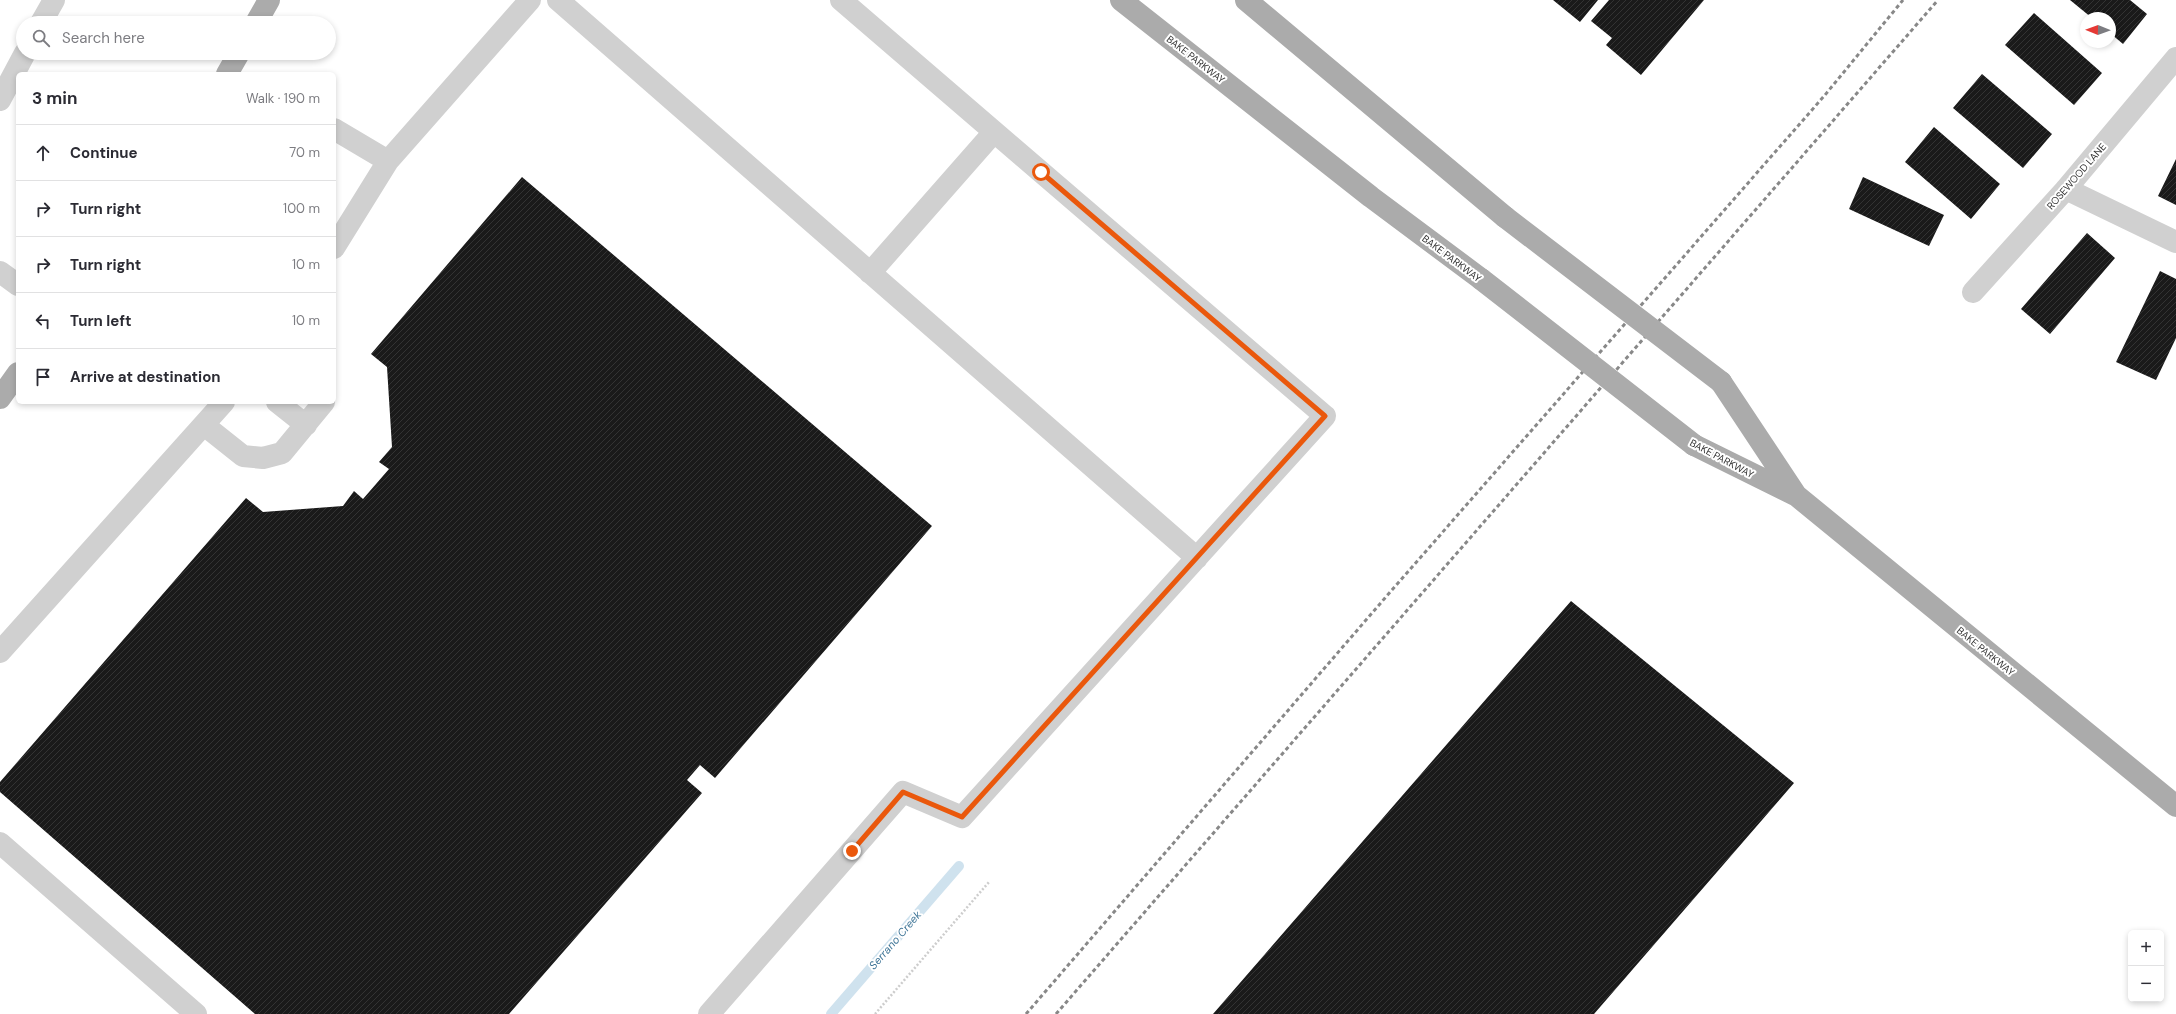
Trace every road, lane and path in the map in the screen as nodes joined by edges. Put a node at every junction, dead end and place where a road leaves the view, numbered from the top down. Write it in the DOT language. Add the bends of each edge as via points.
graph roads {
  1 [pos="54,0"];
  2 [pos="269,0"];
  3 [pos="530,0"];
  4 [pos="558,0"];
  5 [pos="841,0"];
  6 [pos="1121,0"];
  7 [pos="1246,0"];
  8 [pos="45,16"];
  9 [pos="260,16"];
  10 [pos="2176,58"];
  11 [pos="21,60"];
  12 [pos="0,100"];
  13 [pos="336,129"];
  14 [pos="994,132"];
  15 [pos="388,161"];
  16 [pos="2066,190"];
  17 [pos="2176,242"];
  18 [pos="336,245"];
  19 [pos="0,272"];
  20 [pos="870,273"];
  21 [pos="16,284"];
  22 [pos="1973,292"];
  23 [pos="16,376"];
  24 [pos="0,398"];
  25 [pos="222,404"];
  26 [pos="280,404"];
  27 [pos="322,404"];
  28 [pos="204,425"];
  29 [pos="306,425"];
  30 [pos="1797,496"];
  31 [pos="1196,558"];
  32 [pos="0,652"];
  33 [pos="2176,806"];
  34 [pos="0,843"];
  35 [pos="988,882"];
  36 [pos="196,1014"];
  37 [pos="709,1014"];
  38 [pos="875,1014"];
  1 -- 8 [label="street"];
  2 -- 9 [label="main road"];
  3 -- 15 [label="street"];
  4 -- 20 [label="street"];
  5 -- 14 [label="street"];
  6 -- 30 [label="main road, BAKE PARKWAY, bridge" via="1371,197 1694,445"];
  7 -- 30 [label="main road, BAKE PARKWAY, bridge" via="1506,217 1721,382"];
  10 -- 16 [label="street, ROSEWOOD LANE"];
  11 -- 12 [label="street"];
  13 -- 15 [label="street"];
  14 -- 20 [label="street"];
  14 -- 31 [label="street" via="1325,416"];
  15 -- 18 [label="street"];
  16 -- 17 [label="street"];
  16 -- 22 [label="street, ROSEWOOD LANE"];
  19 -- 21 [label="street"];
  20 -- 31 [label="street"];
  23 -- 24 [label="main road"];
  25 -- 28 [label="street"];
  26 -- 29 [label="street"];
  27 -- 29 [label="street"];
  28 -- 29 [label="street" via="243,456 263,458 282,453"];
  28 -- 32 [label="street"];
  30 -- 33 [label="main road, BAKE PARKWAY"];
  31 -- 37 [label="street" via="962,817 903,792"];
  34 -- 36 [label="street"];
  35 -- 38 [label="path"];
}
